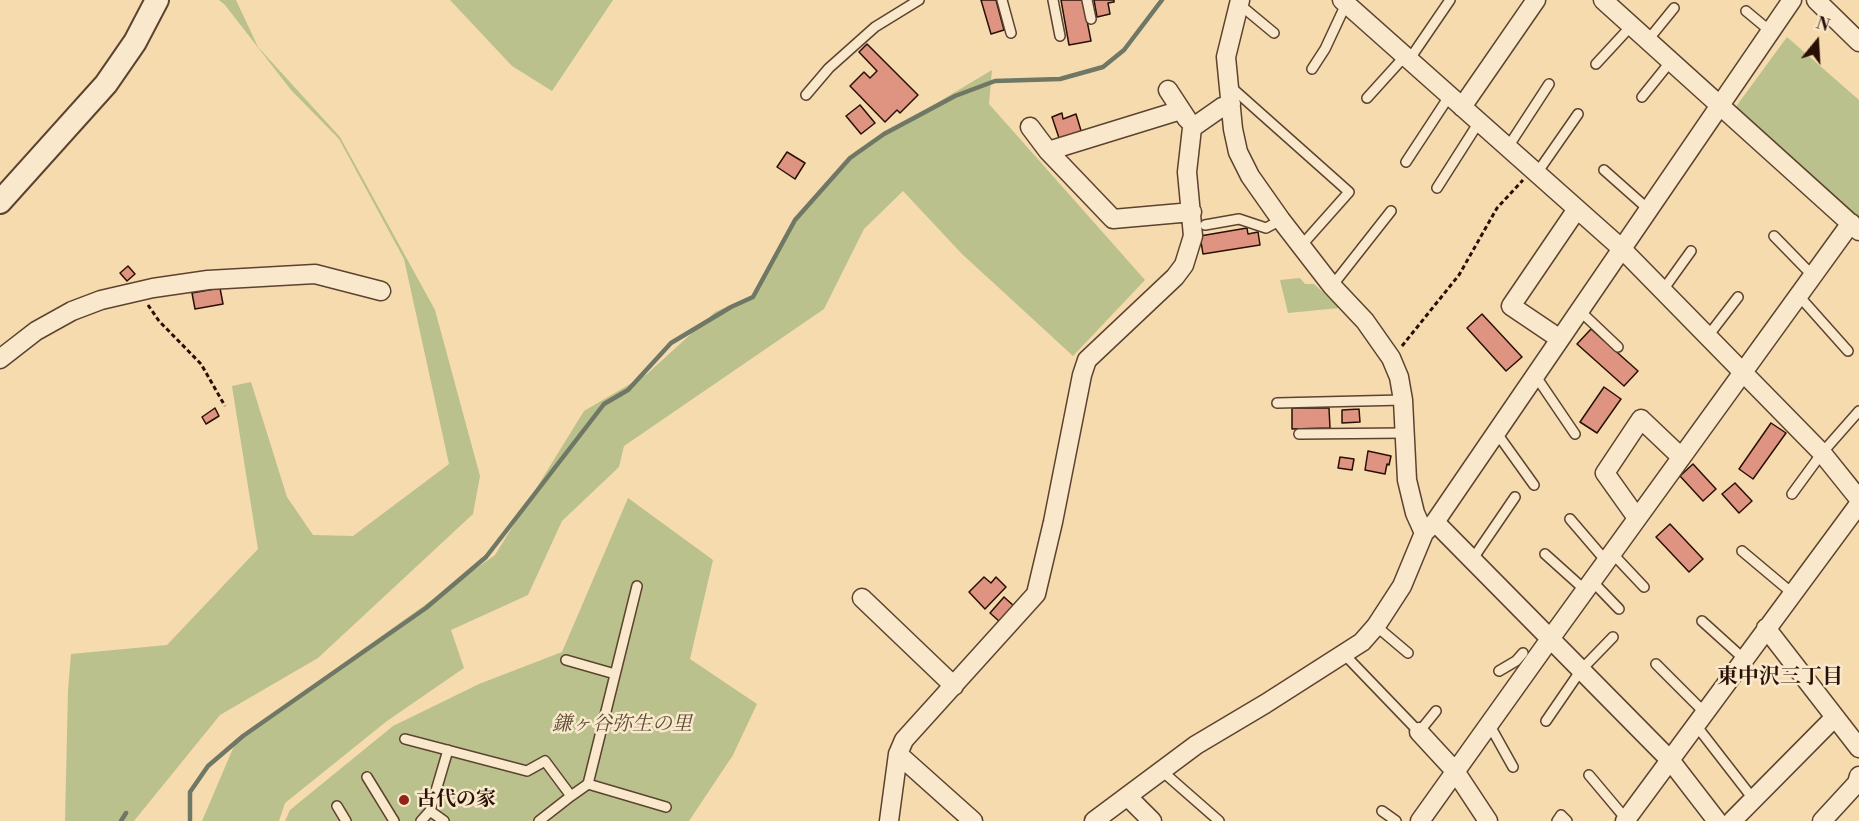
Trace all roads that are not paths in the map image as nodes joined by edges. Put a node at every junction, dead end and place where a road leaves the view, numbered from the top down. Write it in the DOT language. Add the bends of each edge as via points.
graph roads {
  1 [pos="157,0"];
  2 [pos="919,0"];
  3 [pos="1002,0"];
  4 [pos="1053,0"];
  5 [pos="1088,0"];
  6 [pos="1450,0"];
  7 [pos="1536,0"];
  8 [pos="1603,0"];
  9 [pos="1791,0"];
  10 [pos="1816,0"];
  11 [pos="1239,2"];
  12 [pos="1344,2"];
  13 [pos="1674,8"];
  14 [pos="1746,11"];
  15 [pos="1091,19"];
  16 [pos="1632,25"];
  17 [pos="1770,31"];
  18 [pos="1011,33"];
  19 [pos="1274,33"];
  20 [pos="1060,36"];
  21 [pos="1648,40"];
  22 [pos="1859,42"];
  23 [pos="1407,58"];
  24 [pos="1671,61"];
  25 [pos="1596,64"];
  26 [pos="1312,69"];
  27 [pos="1549,84"];
  28 [pos="1229,85"];
  29 [pos="1168,90"];
  30 [pos="806,95"];
  31 [pos="1642,97"];
  32 [pos="1367,98"];
  33 [pos="1456,101"];
  34 [pos="1231,104"];
  35 [pos="1719,104"];
  36 [pos="1181,110"];
  37 [pos="1578,114"];
  38 [pos="1479,122"];
  39 [pos="1030,127"];
  40 [pos="1192,128"];
  41 [pos="1508,147"];
  42 [pos="1048,152"];
  43 [pos="1406,162"];
  44 [pos="1534,170"];
  45 [pos="1604,170"];
  46 [pos="1437,188"];
  47 [pos="0,202"];
  48 [pos="1577,209"];
  49 [pos="1648,209"];
  50 [pos="1391,211"];
  51 [pos="1192,212"];
  52 [pos="1281,220"];
  53 [pos="1205,225"];
  54 [pos="1855,227"];
  55 [pos="1774,236"];
  56 [pos="1301,246"];
  57 [pos="1622,248"];
  58 [pos="1692,251"];
  59 [pos="1813,276"];
  60 [pos="1332,286"];
  61 [pos="1663,290"];
  62 [pos="381,291"];
  63 [pos="1799,296"];
  64 [pos="1738,297"];
  65 [pos="1579,310"];
  66 [pos="1708,336"];
  67 [pos="1560,339"];
  68 [pos="1618,347"];
  69 [pos="1848,351"];
  70 [pos="0,359"];
  71 [pos="1743,372"];
  72 [pos="1535,375"];
  73 [pos="1404,400"];
  74 [pos="1277,403"];
  75 [pos="1859,411"];
  76 [pos="1496,432"];
  77 [pos="1405,433"];
  78 [pos="1299,434"];
  79 [pos="1575,434"];
  80 [pos="1822,453"];
  81 [pos="1681,457"];
  82 [pos="1534,485"];
  83 [pos="1792,495"];
  84 [pos="1515,497"];
  85 [pos="1859,499"];
  86 [pos="1859,504"];
  87 [pos="1637,518"];
  88 [pos="1570,519"];
  89 [pos="1429,528"];
  90 [pos="1742,551"];
  91 [pos="1545,554"];
  92 [pos="1609,557"];
  93 [pos="1472,560"];
  94 [pos="1588,585"];
  95 [pos="637,586"];
  96 [pos="1644,587"];
  97 [pos="1792,593"];
  98 [pos="862,598"];
  99 [pos="1619,609"];
  100 [pos="1702,621"];
  101 [pos="1376,626"];
  102 [pos="1766,628"];
  103 [pos="1612,637"];
  104 [pos="1550,639"];
  105 [pos="1343,652"];
  106 [pos="1408,652"];
  107 [pos="1523,652"];
  108 [pos="1744,659"];
  109 [pos="566,660"];
  110 [pos="1656,664"];
  111 [pos="1522,666"];
  112 [pos="1581,670"];
  113 [pos="1499,671"];
  114 [pos="615,674"];
  115 [pos="954,686"];
  116 [pos="1436,711"];
  117 [pos="1699,718"];
  118 [pos="1834,718"];
  119 [pos="1546,721"];
  120 [pos="1489,724"];
  121 [pos="1419,732"];
  122 [pos="405,739"];
  123 [pos="1859,748"];
  124 [pos="448,750"];
  125 [pos="898,754"];
  126 [pos="1670,760"];
  127 [pos="1513,767"];
  128 [pos="1162,771"];
  129 [pos="1455,771"];
  130 [pos="1589,775"];
  131 [pos="1859,776"];
  132 [pos="367,777"];
  133 [pos="588,784"];
  134 [pos="571,796"];
  135 [pos="1128,797"];
  136 [pos="1754,800"];
  137 [pos="337,806"];
  138 [pos="666,807"];
  139 [pos="430,811"];
  140 [pos="1382,811"];
  141 [pos="1626,820"];
  142 [pos="346,821"];
  143 [pos="394,821"];
  144 [pos="421,821"];
  145 [pos="444,821"];
  146 [pos="538,821"];
  147 [pos="889,821"];
  148 [pos="974,821"];
  149 [pos="1094,821"];
  150 [pos="1152,821"];
  151 [pos="1219,821"];
  152 [pos="1396,821"];
  153 [pos="1420,821"];
  154 [pos="1488,821"];
  155 [pos="1557,821"];
  156 [pos="1567,821"];
  157 [pos="1717,821"];
  158 [pos="1732,821"];
  159 [pos="1822,821"];
  1 -- 47 [label="street" via="106,84"];
  2 -- 30 [label="lane" via="875,27 829,68"];
  3 -- 18 [label="lane"];
  4 -- 20 [label="lane"];
  5 -- 15 [label="lane"];
  6 -- 23 [label="lane"];
  7 -- 33 [label="street"];
  8 -- 16 [label="street"];
  9 -- 17 [label="street"];
  10 -- 22 [label="street"];
  11 -- 19 [label="lane"];
  11 -- 28 [label="street" via="1226,57"];
  12 -- 23 [label="street"];
  12 -- 26 [label="lane" via="1325,49"];
  13 -- 21 [label="lane"];
  14 -- 17 [label="lane"];
  16 -- 21 [label="street"];
  16 -- 25 [label="lane"];
  17 -- 35 [label="street"];
  21 -- 24 [label="street"];
  23 -- 32 [label="lane"];
  23 -- 33 [label="street"];
  24 -- 31 [label="lane"];
  24 -- 35 [label="street"];
  27 -- 41 [label="lane"];
  28 -- 34 [label="street"];
  28 -- 56 [label="lane" via="1349,192"];
  29 -- 36 [label="street"];
  33 -- 38 [label="street"];
  33 -- 43 [label="lane"];
  34 -- 40 [label="street"];
  34 -- 52 [label="street" via="1238,152"];
  35 -- 49 [label="street"];
  35 -- 54 [label="street"];
  36 -- 40 [label="street"];
  36 -- 42 [label="street"];
  37 -- 44 [label="lane"];
  38 -- 41 [label="street"];
  38 -- 46 [label="lane"];
  39 -- 42 [label="street"];
  40 -- 51 [label="street" via="1187,172"];
  41 -- 44 [label="street"];
  42 -- 51 [label="street" via="1113,219"];
  44 -- 48 [label="street"];
  45 -- 49 [label="lane"];
  48 -- 57 [label="street"];
  48 -- 67 [label="street" via="1511,306"];
  49 -- 57 [label="street"];
  50 -- 60 [label="lane"];
  51 -- 115 [label="street" via="1193,236 1184,264 1175,277 1087,360 1036,594"];
  52 -- 53 [label="lane" via="1266,228 1239,219"];
  52 -- 56 [label="street"];
  54 -- 59 [label="street"];
  55 -- 59 [label="lane"];
  56 -- 60 [label="street"];
  57 -- 61 [label="street"];
  57 -- 65 [label="street"];
  58 -- 61 [label="lane"];
  59 -- 63 [label="street"];
  60 -- 73 [label="street" via="1365,321 1391,358"];
  61 -- 66 [label="street"];
  62 -- 70 [label="street" via="315,274 208,280 138,291 72,311 36,331"];
  63 -- 69 [label="lane"];
  63 -- 71 [label="street"];
  64 -- 66 [label="lane"];
  65 -- 67 [label="street"];
  65 -- 68 [label="lane"];
  66 -- 71 [label="street"];
  67 -- 72 [label="street"];
  71 -- 80 [label="street"];
  71 -- 81 [label="street"];
  72 -- 76 [label="street"];
  72 -- 79 [label="lane"];
  73 -- 74 [label="lane"];
  73 -- 77 [label="street"];
  75 -- 80 [label="lane"];
  76 -- 82 [label="lane"];
  76 -- 89 [label="street"];
  77 -- 78 [label="lane"];
  77 -- 89 [label="street" via="1407,480 1415,513"];
  80 -- 83 [label="lane"];
  80 -- 85 [label="street"];
  81 -- 87 [label="street"];
  81 -- 87 [label="street" via="1641,419 1605,473"];
  84 -- 93 [label="lane"];
  86 -- 97 [label="street"];
  87 -- 92 [label="street"];
  88 -- 92 [label="lane"];
  89 -- 93 [label="street"];
  89 -- 101 [label="street" via="1402,586"];
  90 -- 97 [label="lane"];
  91 -- 94 [label="lane"];
  92 -- 94 [label="street"];
  92 -- 96 [label="lane"];
  93 -- 104 [label="street"];
  94 -- 99 [label="lane"];
  94 -- 104 [label="street"];
  95 -- 114 [label="lane"];
  97 -- 102 [label="street"];
  98 -- 115 [label="street"];
  100 -- 108 [label="lane"];
  101 -- 105 [label="street" via="1362,642"];
  101 -- 106 [label="lane"];
  102 -- 108 [label="street"];
  102 -- 118 [label="street"];
  103 -- 112 [label="lane"];
  104 -- 111 [label="street"];
  104 -- 112 [label="street"];
  105 -- 121 [label="lane"];
  105 -- 128 [label="street" via="1196,745"];
  107 -- 111 [label="lane"];
  108 -- 117 [label="street"];
  109 -- 114 [label="lane"];
  110 -- 117 [label="lane"];
  111 -- 113 [label="lane"];
  111 -- 120 [label="street"];
  112 -- 119 [label="lane"];
  112 -- 126 [label="street"];
  114 -- 133 [label="lane"];
  115 -- 125 [label="street" via="904,740"];
  116 -- 121 [label="lane"];
  117 -- 126 [label="street"];
  117 -- 136 [label="lane"];
  118 -- 123 [label="street"];
  118 -- 136 [label="street"];
  120 -- 127 [label="lane"];
  120 -- 129 [label="street"];
  121 -- 129 [label="street"];
  122 -- 124 [label="lane"];
  124 -- 134 [label="lane" via="527,771 545,761"];
  124 -- 139 [label="lane"];
  125 -- 147 [label="street"];
  125 -- 148 [label="street"];
  126 -- 141 [label="street"];
  126 -- 157 [label="street"];
  128 -- 135 [label="street"];
  128 -- 151 [label="lane"];
  129 -- 153 [label="street"];
  129 -- 154 [label="street"];
  130 -- 141 [label="lane"];
  131 -- 159 [label="street"];
  132 -- 143 [label="lane"];
  133 -- 134 [label="lane"];
  133 -- 138 [label="lane"];
  134 -- 146 [label="lane"];
  135 -- 149 [label="street"];
  135 -- 150 [label="street"];
  136 -- 158 [label="street"];
  137 -- 142 [label="lane"];
  139 -- 144 [label="lane"];
  139 -- 145 [label="lane"];
  140 -- 152 [label="lane"];
  155 -- 156 [label="lane" via="1561,815"];
}
